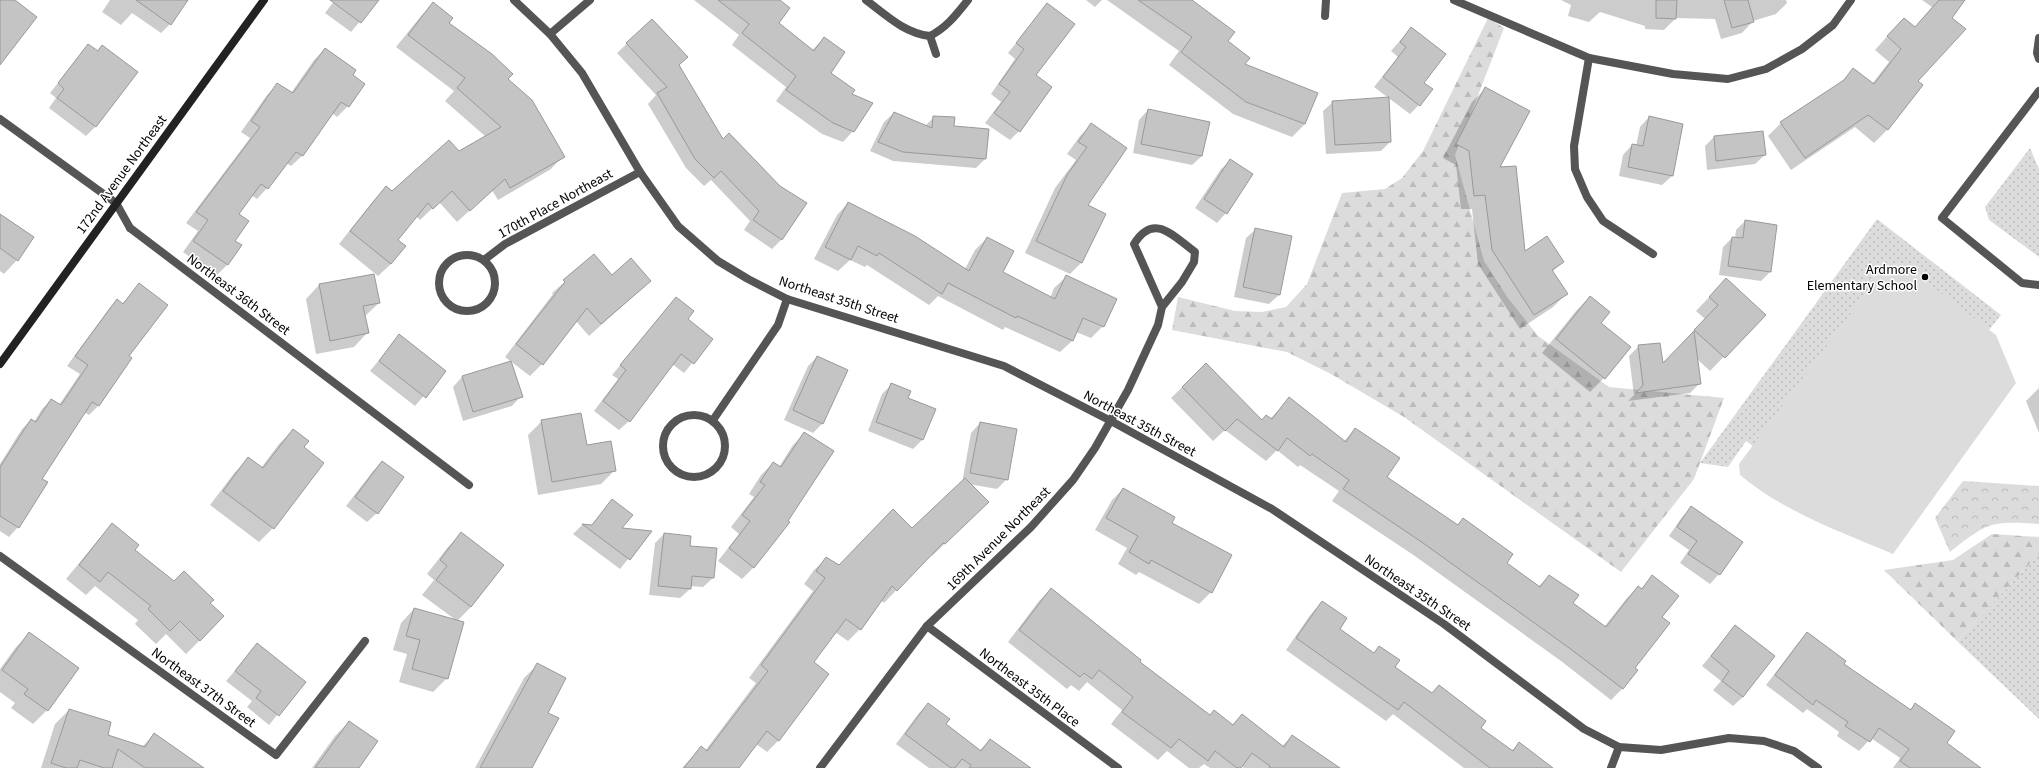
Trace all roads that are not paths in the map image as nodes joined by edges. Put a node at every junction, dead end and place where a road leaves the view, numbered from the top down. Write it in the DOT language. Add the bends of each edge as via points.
graph roads {
  1 [pos="264,0"];
  2 [pos="514,0"];
  3 [pos="590,0"];
  4 [pos="866,0"];
  5 [pos="968,0"];
  6 [pos="1326,0"];
  7 [pos="1454,0"];
  8 [pos="1851,0"];
  9 [pos="1325,16"];
  10 [pos="550,34"];
  11 [pos="930,36"];
  12 [pos="2039,38"];
  13 [pos="936,54"];
  14 [pos="1589,58"];
  15 [pos="2039,59"];
  16 [pos="2039,91"];
  17 [pos="0,119"];
  18 [pos="640,172"];
  19 [pos="116,203"];
  20 [pos="1653,254"];
  21 [pos="484,260"];
  22 [pos="2039,285"];
  23 [pos="787,298"];
  24 [pos="1162,307"];
  25 [pos="0,364"];
  26 [pos="713,420"];
  27 [pos="1111,421"];
  28 [pos="468,485"];
  29 [pos="0,556"];
  30 [pos="927,626"];
  31 [pos="365,641"];
  32 [pos="1619,747"];
  33 [pos="820,768"];
  34 [pos="1118,768"];
  35 [pos="1611,768"];
  36 [pos="1818,768"];
  1 -- 19 [label="street, 172nd Avenue Northeast"];
  2 -- 10 [label="street, Northeast 35th Street"];
  3 -- 10 [label="street"];
  4 -- 11 [label="street" via="904,28"];
  5 -- 11 [label="street" via="952,21"];
  6 -- 9 [label="street"];
  7 -- 14 [label="street"];
  8 -- 14 [label="street" via="1833,25 1802,49 1766,69 1728,80 1673,74"];
  10 -- 18 [label="street, Northeast 35th Street" via="582,73"];
  11 -- 13 [label="street"];
  12 -- 15 [label="street"];
  14 -- 20 [label="street" via="1574,146 1575,169 1587,198 1603,221"];
  16 -- 22 [label="street" via="1942,218 2022,283"];
  17 -- 19 [label="street, Northeast 36th Street"];
  18 -- 21 [label="street, 170th Place Northeast" via="505,244"];
  18 -- 23 [label="street, Northeast 35th Street" via="678,226 718,261"];
  19 -- 25 [label="street, 172nd Avenue Northeast"];
  19 -- 28 [label="street, Northeast 36th Street" via="130,228"];
  21 -- 21 [label="street" via="466,254 448,261 438,278 442,297 449,305 457,310 472,310 485,304 492,296 495,287 494,277"];
  23 -- 26 [label="street" via="778,325"];
  23 -- 27 [label="street, Northeast 35th Street" via="1004,366"];
  24 -- 24 [label="street, 169th Avenue Northeast" via="1134,244 1140,234 1153,228 1163,228 1195,252 1194,262"];
  24 -- 27 [label="street, 169th Avenue Northeast" via="1158,325"];
  26 -- 26 [label="street" via="704,416 689,416 675,421 668,428 664,437 664,457 676,472 685,477 695,478 714,472 721,464 726,446 722,432"];
  27 -- 30 [label="street, 169th Avenue Northeast" via="1073,480 1030,528"];
  27 -- 32 [label="street, Northeast 35th Street" via="1272,509 1444,624 1584,729"];
  29 -- 31 [label="street, Northeast 37th Street" via="276,755"];
  30 -- 33 [label="street, 169th Avenue Northeast"];
  30 -- 34 [label="street, Northeast 35th Place"];
  32 -- 35 [label="street"];
  32 -- 36 [label="street, Northeast 35th Street" via="1661,750 1730,738 1764,741 1794,751"];
}
